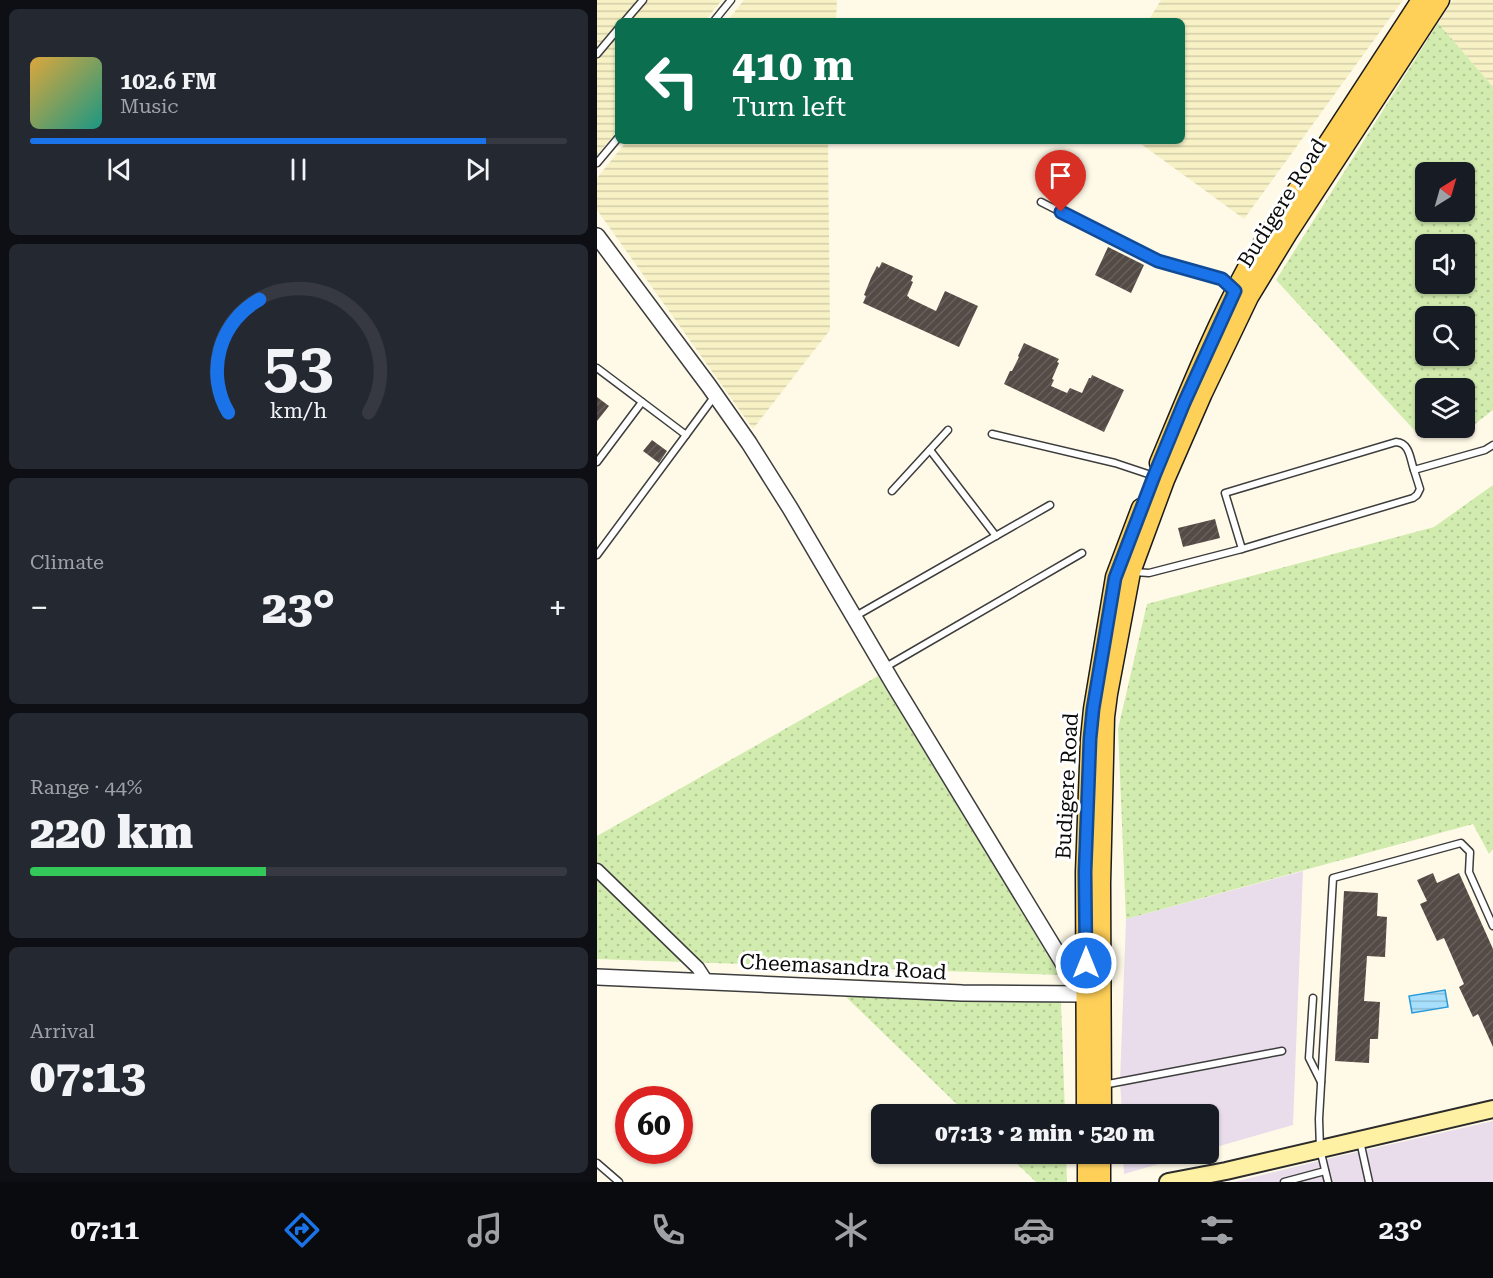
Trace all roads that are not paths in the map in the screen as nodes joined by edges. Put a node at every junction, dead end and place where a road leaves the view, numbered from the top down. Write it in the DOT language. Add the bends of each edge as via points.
graph roads {
  1 [pos="643,0"];
  2 [pos="731,0"];
  3 [pos="1421,0"];
  4 [pos="1440,0"];
  5 [pos="628,18"];
  6 [pos="716,18"];
  7 [pos="615,33"];
  8 [pos="597,54"];
  9 [pos="615,142"];
  10 [pos="597,163"];
  11 [pos="1041,202"];
  12 [pos="597,236"];
  13 [pos="1235,291"];
  14 [pos="598,369"];
  15 [pos="716,395"];
  16 [pos="642,402"];
  17 [pos="948,430"];
  18 [pos="992,434"];
  19 [pos="686,435"];
  20 [pos="1493,445"];
  21 [pos="930,450"];
  22 [pos="597,462"];
  23 [pos="1413,470"];
  24 [pos="1154,476"];
  25 [pos="892,491"];
  26 [pos="1050,505"];
  27 [pos="996,536"];
  28 [pos="1242,549"];
  29 [pos="1082,553"];
  30 [pos="597,555"];
  31 [pos="1131,572"];
  32 [pos="853,618"];
  33 [pos="883,668"];
  34 [pos="597,870"];
  35 [pos="1493,926"];
  36 [pos="597,977"];
  37 [pos="707,982"];
  38 [pos="1091,988"];
  39 [pos="1313,998"];
  40 [pos="1282,1051"];
  41 [pos="1321,1083"];
  42 [pos="1102,1085"];
  43 [pos="1086,1104"];
  44 [pos="1102,1104"];
  45 [pos="1493,1109"];
  46 [pos="1359,1140"];
  47 [pos="1320,1149"];
  48 [pos="597,1163"];
  49 [pos="1086,1164"];
  50 [pos="1101,1164"];
  51 [pos="1325,1171"];
  52 [pos="619,1182"];
  53 [pos="1087,1182"];
  54 [pos="1101,1182"];
  55 [pos="1168,1182"];
  56 [pos="1284,1182"];
  57 [pos="1327,1182"];
  58 [pos="1369,1182"];
  1 -- 5 [label="lane"];
  2 -- 6 [label="lane"];
  3 -- 13 [label="main road, Budigere Road" via="1273,225"];
  4 -- 31 [label="main road, Budigere Road" via="1249,297 1165,480"];
  7 -- 8 [label="lane"];
  9 -- 10 [label="lane"];
  11 -- 13 [label="lane" via="1158,261 1222,279"];
  12 -- 15 [label="street"];
  13 -- 24 [label="main road, Budigere Road"];
  14 -- 16 [label="lane"];
  15 -- 19 [label="lane"];
  15 -- 32 [label="street" via="790,508"];
  16 -- 19 [label="lane"];
  16 -- 22 [label="lane"];
  17 -- 21 [label="lane"];
  18 -- 24 [label="lane" via="1116,463"];
  19 -- 30 [label="lane"];
  20 -- 23 [label="lane"];
  21 -- 25 [label="lane"];
  21 -- 27 [label="lane"];
  23 -- 28 [label="lane" via="1420,489 1413,498"];
  23 -- 28 [label="lane" via="1407,446 1396,442 1225,493"];
  24 -- 38 [label="main road, Budigere Road" via="1115,578 1093,709 1085,872"];
  26 -- 27 [label="lane"];
  27 -- 32 [label="lane"];
  28 -- 31 [label="lane" via="1149,573"];
  29 -- 33 [label="lane"];
  31 -- 38 [label="main road, Budigere Road" via="1105,717 1101,883"];
  32 -- 33 [label="street"];
  33 -- 38 [label="street" via="1068,971"];
  34 -- 37 [label="street" via="698,968"];
  35 -- 41 [label="lane" via="1469,872 1470,852 1461,843 1333,878"];
  36 -- 37 [label="street, Cheemasandra Road"];
  37 -- 38 [label="street, Cheemasandra Road" via="962,993"];
  38 -- 42 [label="main road, Budigere Road"];
  38 -- 43 [label="main road, Budigere Road"];
  39 -- 41 [label="lane" via="1309,1058"];
  40 -- 42 [label="lane"];
  41 -- 47 [label="lane"];
  42 -- 44 [label="main road, Budigere Road"];
  45 -- 46 [label="main road"];
  46 -- 47 [label="main road"];
  46 -- 58 [label="lane"];
  47 -- 51 [label="lane"];
  47 -- 55 [label="main road"];
  48 -- 52 [label="lane"];
  49 -- 53 [label="main road"];
  50 -- 54 [label="main road"];
  51 -- 56 [label="lane"];
  51 -- 57 [label="lane"];
}
